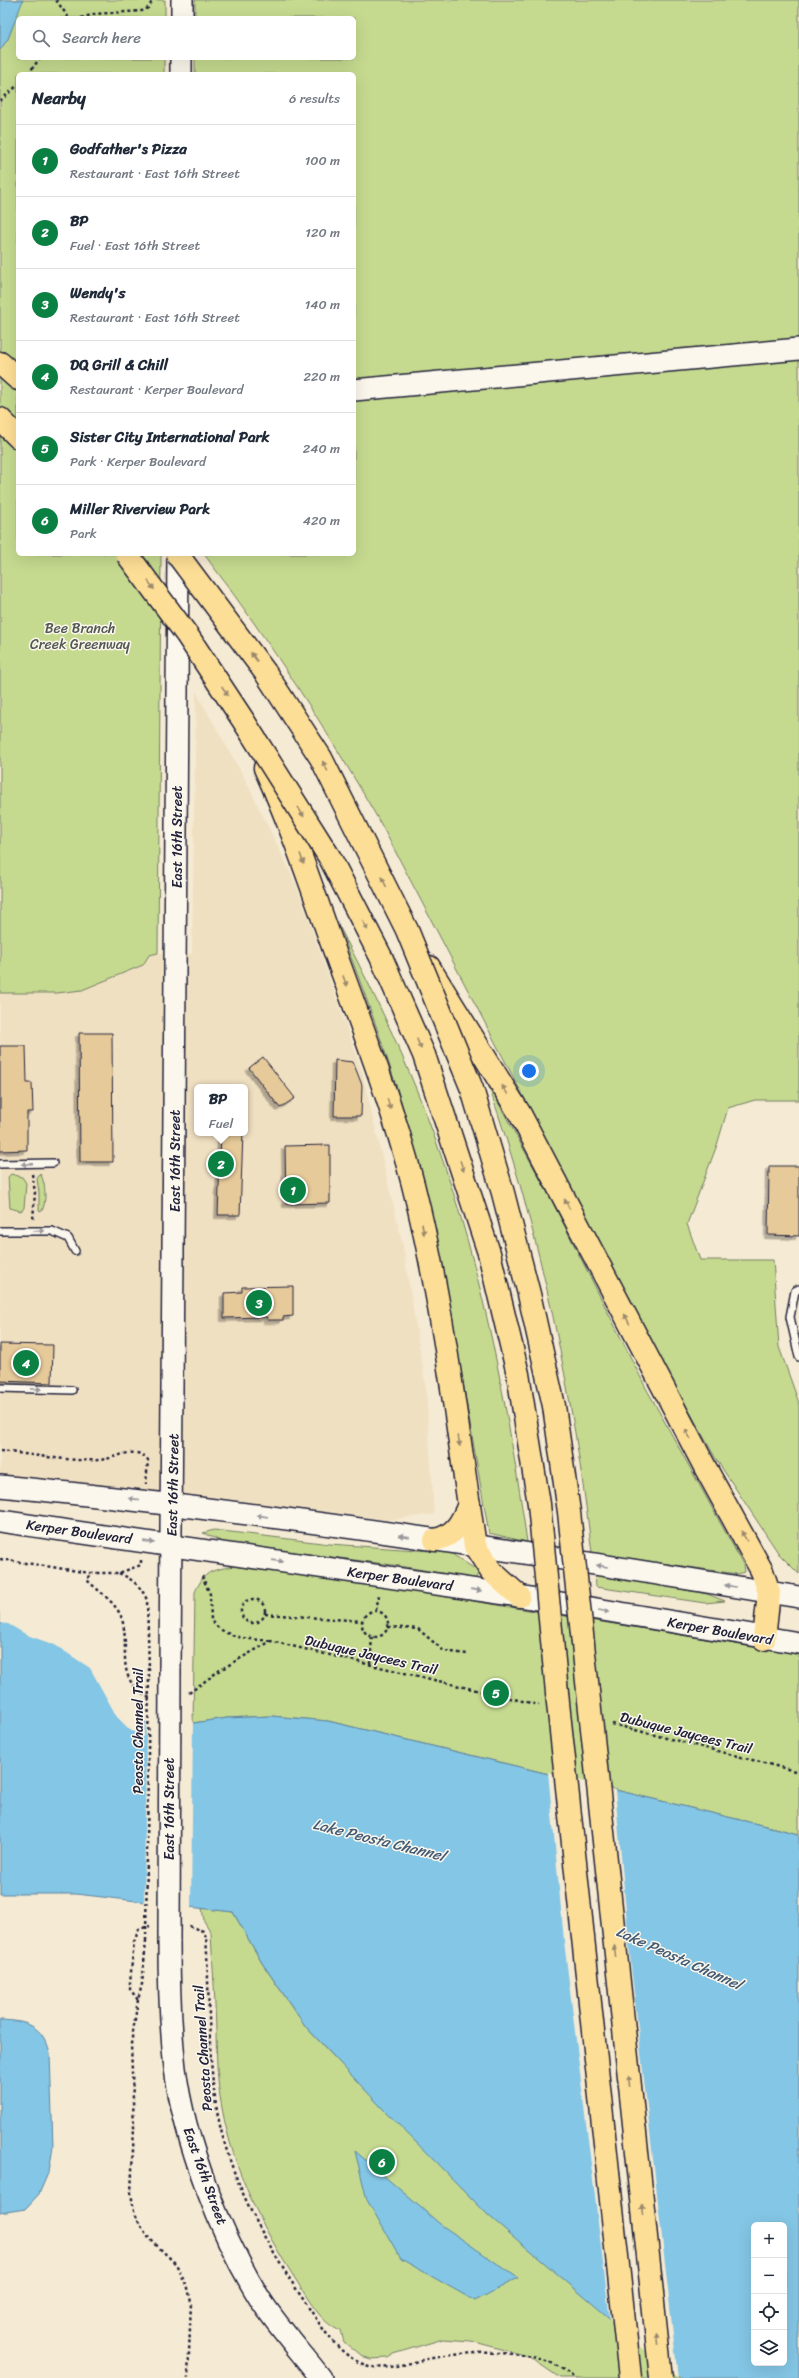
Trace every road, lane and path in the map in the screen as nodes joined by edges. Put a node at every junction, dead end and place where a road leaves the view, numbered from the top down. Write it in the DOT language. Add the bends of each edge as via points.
graph roads {
  1 [pos="56,0"];
  2 [pos="153,0"];
  3 [pos="182,0"];
  4 [pos="68,16"];
  5 [pos="88,16"];
  6 [pos="182,16"];
  7 [pos="38,60"];
  8 [pos="181,60"];
  9 [pos="30,72"];
  10 [pos="181,72"];
  11 [pos="16,87"];
  12 [pos="0,101"];
  13 [pos="799,349"];
  14 [pos="0,363"];
  15 [pos="16,377"];
  16 [pos="356,390"];
  17 [pos="0,419"];
  18 [pos="16,435"];
  19 [pos="129,556"];
  20 [pos="178,556"];
  21 [pos="179,556"];
  22 [pos="244,720"];
  23 [pos="407,930"];
  24 [pos="53,1163"];
  25 [pos="0,1164"];
  26 [pos="32,1164"];
  27 [pos="0,1230"];
  28 [pos="34,1231"];
  29 [pos="75,1251"];
  30 [pos="799,1289"];
  31 [pos="799,1357"];
  32 [pos="0,1388"];
  33 [pos="72,1390"];
  34 [pos="0,1451"];
  35 [pos="148,1460"];
  36 [pos="0,1486"];
  37 [pos="173,1504"];
  38 [pos="469,1504"];
  39 [pos="0,1521"];
  40 [pos="435,1540"];
  41 [pos="172,1545"];
  42 [pos="475,1546"];
  43 [pos="0,1559"];
  44 [pos="141,1565"];
  45 [pos="90,1573"];
  46 [pos="119,1573"];
  47 [pos="202,1576"];
  48 [pos="379,1592"];
  49 [pos="769,1592"];
  50 [pos="519,1596"];
  51 [pos="799,1597"];
  52 [pos="376,1610"];
  53 [pos="265,1614"];
  54 [pos="362,1621"];
  55 [pos="388,1627"];
  56 [pos="372,1637"];
  57 [pos="764,1639"];
  58 [pos="271,1641"];
  59 [pos="799,1643"];
  60 [pos="467,1654"];
  61 [pos="370,1665"];
  62 [pos="184,1697"];
  63 [pos="159,1700"];
  64 [pos="544,1707"];
  65 [pos="604,1722"];
  66 [pos="799,1772"];
  67 [pos="151,1926"];
  68 [pos="176,1934"];
  69 [pos="138,2000"];
  70 [pos="188,2378"];
  71 [pos="322,2378"];
  72 [pos="576,2378"];
  73 [pos="630,2378"];
  74 [pos="661,2378"];
  1 -- 4 [label="path"];
  2 -- 5 [label="path" via="148,8 142,11"];
  3 -- 6 [label="main road"];
  7 -- 9 [label="path"];
  8 -- 10 [label="main road"];
  11 -- 12 [label="path"];
  13 -- 16 [label="main road"];
  14 -- 15 [label="highway"];
  17 -- 18 [label="highway"];
  19 -- 22 [label="highway, one-way, bridge" via="188,635"];
  20 -- 37 [label="main road, East 16th Street"];
  23 -- 21 [label="highway, one-way, bridge" via="321,758 265,672"];
  22 -- 38 [label="highway, one-way, bridge" via="288,818 372,1052 398,1133 419,1209 440,1311"];
  22 -- 73 [label="highway, one-way, bridge" via="330,858 381,957 424,1055 489,1253 518,1374 539,1504"];
  49 -- 23 [label="highway, one-way, bridge" via="754,1554 706,1469 520,1114"];
  74 -- 23 [label="highway, one-way, bridge" via="569,1512 554,1406 511,1222 472,1088"];
  24 -- 26 [label="lane"];
  26 -- 25 [label="lane, one-way"];
  26 -- 28 [label="path" via="35,1192 32,1210"];
  27 -- 28 [label="lane"];
  28 -- 29 [label="lane, one-way" via="62,1234 68,1238"];
  30 -- 31 [label="lane" via="795,1291 790,1318"];
  32 -- 33 [label="lane, one-way"];
  34 -- 35 [label="path" via="98,1460 138,1453"];
  37 -- 36 [label="main road, one-way"];
  40 -- 37 [label="main road, one-way"];
  37 -- 41 [label="main road, East 16th Street"];
  38 -- 40 [label="highway" via="458,1528 449,1536"];
  38 -- 42 [label="highway"];
  39 -- 41 [label="main road, Kerper Boulevard, one-way"];
  40 -- 42 [label="main road"];
  41 -- 50 [label="main road, Kerper Boulevard, one-way"];
  41 -- 68 [label="main road, East 16th Street, bridge" via="170,1669"];
  49 -- 42 [label="main road, one-way"];
  42 -- 50 [label="highway" via="491,1571"];
  43 -- 45 [label="path"];
  44 -- 46 [label="path"];
  45 -- 46 [label="path"];
  45 -- 63 [label="path" via="87,1580 112,1603 122,1618 125,1669 134,1688 152,1699"];
  46 -- 69 [label="path, Peosta Channel Trail, bridge" via="130,1578 143,1590 147,1600 149,1669 146,1941"];
  47 -- 58 [label="path, Dubuque Jaycees Trail" via="210,1594 211,1621 218,1628 234,1637"];
  48 -- 52 [label="path"];
  49 -- 51 [label="main road"];
  49 -- 57 [label="highway"];
  50 -- 57 [label="main road, Kerper Boulevard, one-way"];
  52 -- 54 [label="path" via="367,1613"];
  52 -- 55 [label="path" via="381,1611 387,1618"];
  53 -- 53 [label="path" via="264,1606 259,1601 247,1601 242,1607 244,1619 250,1623 261,1621"];
  53 -- 54 [label="path"];
  54 -- 56 [label="path" via="363,1629"];
  55 -- 56 [label="path" via="381,1636"];
  55 -- 60 [label="path" via="418,1629 444,1651"];
  56 -- 61 [label="path"];
  57 -- 59 [label="main road, Kerper Boulevard"];
  58 -- 61 [label="path, Dubuque Jaycees Trail"];
  58 -- 62 [label="path" via="220,1670"];
  61 -- 64 [label="path, Dubuque Jaycees Trail"];
  65 -- 66 [label="path, Dubuque Jaycees Trail"];
  67 -- 69 [label="path" via="139,1929 134,1942 130,1989"];
  68 -- 71 [label="main road, East 16th Street" via="169,2012 175,2069 189,2137 226,2233 261,2299"];
  68 -- 72 [label="path, Peosta Channel Trail" via="196,1927 203,1931 206,1937 214,2086 224,2142 234,2170 259,2229 273,2254 326,2334 350,2358 372,2367 396,2367 422,2360 474,2354 502,2354 528,2356 551,2363"];
  69 -- 70 [label="path, Peosta Channel Trail" via="132,2044 134,2128 131,2193 139,2223 148,2237 176,2264 188,2288 191,2302"];
}
